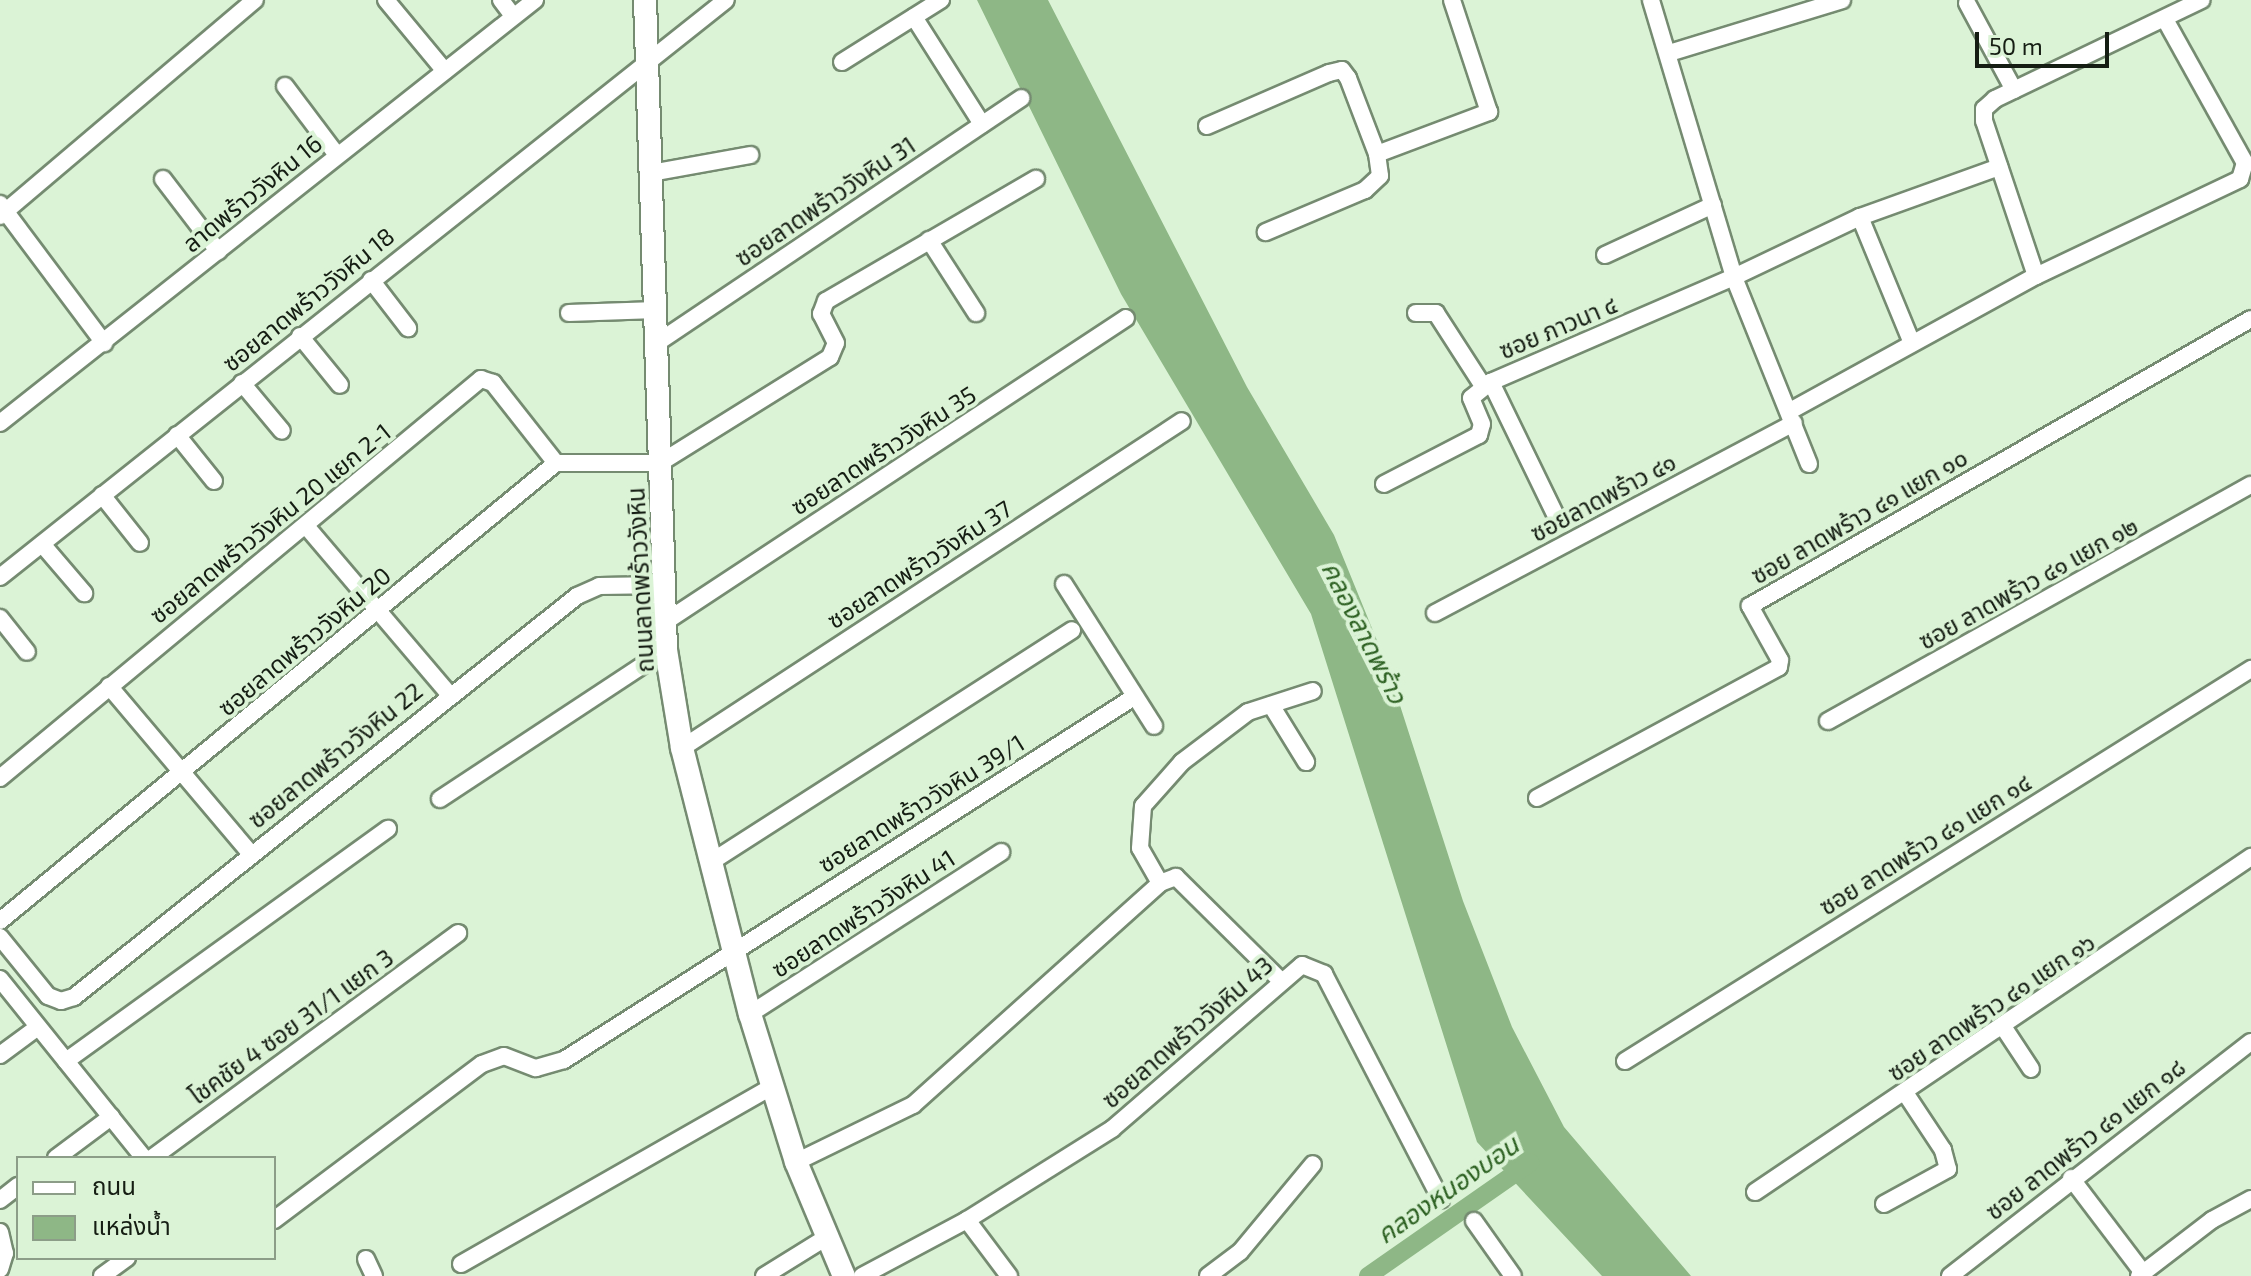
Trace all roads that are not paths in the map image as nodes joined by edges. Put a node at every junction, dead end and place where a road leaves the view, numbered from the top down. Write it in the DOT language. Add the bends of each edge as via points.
graph roads {
  1 [pos="255,0"];
  2 [pos="386,0"];
  3 [pos="501,0"];
  4 [pos="535,0"];
  5 [pos="645,0"];
  6 [pos="726,0"];
  7 [pos="941,0"];
  8 [pos="1452,0"];
  9 [pos="1651,0"];
  10 [pos="1842,0"];
  11 [pos="2202,0"];
  12 [pos="1967,3"];
  13 [pos="513,16"];
  14 [pos="914,17"];
  15 [pos="2165,19"];
  16 [pos="1669,53"];
  17 [pos="648,62"];
  18 [pos="842,62"];
  19 [pos="445,71"];
  20 [pos="285,86"];
  21 [pos="2014,90"];
  22 [pos="1021,98"];
  23 [pos="982,124"];
  24 [pos="1207,126"];
  25 [pos="1377,154"];
  26 [pos="337,155"];
  27 [pos="750,155"];
  28 [pos="1999,167"];
  29 [pos="651,173"];
  30 [pos="163,179"];
  31 [pos="1036,179"];
  32 [pos="1713,205"];
  33 [pos="2,210"];
  34 [pos="1860,217"];
  35 [pos="1266,232"];
  36 [pos="929,240"];
  37 [pos="218,251"];
  38 [pos="1605,255"];
  39 [pos="2036,276"];
  40 [pos="1734,277"];
  41 [pos="371,280"];
  42 [pos="656,310"];
  43 [pos="569,313"];
  44 [pos="976,313"];
  45 [pos="1416,313"];
  46 [pos="1126,318"];
  47 [pos="2251,319"];
  48 [pos="408,328"];
  49 [pos="300,336"];
  50 [pos="104,343"];
  51 [pos="657,343"];
  52 [pos="1912,343"];
  53 [pos="242,383"];
  54 [pos="1487,384"];
  55 [pos="340,385"];
  56 [pos="1792,417"];
  57 [pos="1182,421"];
  58 [pos="0,423"];
  59 [pos="282,431"];
  60 [pos="177,435"];
  61 [pos="556,463"];
  62 [pos="660,463"];
  63 [pos="1809,464"];
  64 [pos="214,481"];
  65 [pos="1384,484"];
  66 [pos="2251,485"];
  67 [pos="102,495"];
  68 [pos="1555,514"];
  69 [pos="306,526"];
  70 [pos="140,543"];
  71 [pos="42,544"];
  72 [pos="0,577"];
  73 [pos="1064,584"];
  74 [pos="664,585"];
  75 [pos="84,593"];
  76 [pos="378,611"];
  77 [pos="1435,613"];
  78 [pos="0,618"];
  79 [pos="665,622"];
  80 [pos="1072,630"];
  81 [pos="666,650"];
  82 [pos="27,652"];
  83 [pos="2251,669"];
  84 [pos="109,686"];
  85 [pos="1313,691"];
  86 [pos="449,694"];
  87 [pos="1134,697"];
  88 [pos="1271,705"];
  89 [pos="1828,721"];
  90 [pos="1154,726"];
  91 [pos="682,748"];
  92 [pos="1306,762"];
  93 [pos="182,773"];
  94 [pos="0,778"];
  95 [pos="1537,798"];
  96 [pos="440,799"];
  97 [pos="388,829"];
  98 [pos="1001,852"];
  99 [pos="251,854"];
  100 [pos="2251,857"];
  101 [pos="711,862"];
  102 [pos="1160,883"];
  103 [pos="0,921"];
  104 [pos="458,933"];
  105 [pos="0,937"];
  106 [pos="733,949"];
  107 [pos="0,979"];
  108 [pos="1279,979"];
  109 [pos="750,1014"];
  110 [pos="38,1027"];
  111 [pos="2004,1028"];
  112 [pos="2251,1042"];
  113 [pos="0,1055"];
  114 [pos="66,1061"];
  115 [pos="1625,1061"];
  116 [pos="2031,1069"];
  117 [pos="771,1087"];
  118 [pos="1906,1094"];
  119 [pos="111,1117"];
  120 [pos="59,1156"];
  121 [pos="142,1156"];
  122 [pos="155,1156"];
  123 [pos="796,1162"];
  124 [pos="1313,1164"];
  125 [pos="2071,1178"];
  126 [pos="16,1188"];
  127 [pos="1755,1192"];
  128 [pos="2251,1199"];
  129 [pos="0,1200"];
  130 [pos="1441,1200"];
  131 [pos="1884,1204"];
  132 [pos="276,1218"];
  133 [pos="967,1220"];
  134 [pos="1474,1221"];
  135 [pos="0,1232"];
  136 [pos="827,1237"];
  137 [pos="366,1259"];
  138 [pos="124,1260"];
  139 [pos="461,1264"];
  140 [pos="0,1269"];
  141 [pos="2141,1274"];
  142 [pos="102,1276"];
  143 [pos="374,1276"];
  144 [pos="764,1276"];
  145 [pos="844,1276"];
  146 [pos="862,1276"];
  147 [pos="1009,1276"];
  148 [pos="1208,1276"];
  149 [pos="1513,1276"];
  150 [pos="1950,1276"];
  1 -- 33 [label="street"];
  2 -- 19 [label="street"];
  3 -- 13 [label="street"];
  4 -- 13 [label="street, ลาดพร้าววังหิน 16"];
  5 -- 17 [label="main road, ถนนลาดพร้าววังหิน"];
  6 -- 17 [label="street, ซอยลาดพร้าววังหิน 18"];
  7 -- 14 [label="street"];
  8 -- 25 [label="street" via="1489,112"];
  9 -- 16 [label="street"];
  10 -- 16 [label="street"];
  11 -- 15 [label="street"];
  12 -- 21 [label="street"];
  13 -- 19 [label="street, ลาดพร้าววังหิน 16"];
  14 -- 18 [label="street"];
  14 -- 23 [label="street"];
  15 -- 21 [label="street"];
  15 -- 39 [label="street, ซอยลาดพร้าว ๔๑" via="2245,163 2244,173 2233,183"];
  16 -- 32 [label="street"];
  17 -- 29 [label="main road, ถนนลาดพร้าววังหิน"];
  17 -- 41 [label="street, ซอยลาดพร้าววังหิน 18"];
  19 -- 26 [label="street, ลาดพร้าววังหิน 16"];
  20 -- 26 [label="street"];
  21 -- 28 [label="street" via="1988,104 1982,115"];
  22 -- 23 [label="street, ซอยลาดพร้าววังหิน 31"];
  23 -- 51 [label="street, ซอยลาดพร้าววังหิน 31"];
  24 -- 25 [label="street" via="1342,70"];
  25 -- 35 [label="street" via="1380,176 1375,184"];
  26 -- 37 [label="street, ลาดพร้าววังหิน 16"];
  27 -- 29 [label="street"];
  28 -- 34 [label="street, ซอย ภาวนา ๔"];
  28 -- 39 [label="street"];
  29 -- 42 [label="main road, ถนนลาดพร้าววังหิน"];
  30 -- 37 [label="street"];
  31 -- 36 [label="street"];
  32 -- 38 [label="street"];
  32 -- 40 [label="street"];
  33 -- 50 [label="street"];
  34 -- 40 [label="street, ซอย ภาวนา ๔"];
  34 -- 52 [label="street"];
  36 -- 44 [label="street"];
  36 -- 62 [label="street" via="826,301 821,314 836,343 830,357"];
  37 -- 50 [label="street, ลาดพร้าววังหิน 16"];
  39 -- 52 [label="street, ซอยลาดพร้าว ๔๑"];
  40 -- 54 [label="street, ซอย ภาวนา ๔"];
  40 -- 56 [label="street"];
  41 -- 48 [label="street"];
  41 -- 49 [label="street, ซอยลาดพร้าววังหิน 18"];
  42 -- 43 [label="street"];
  42 -- 51 [label="main road, ถนนลาดพร้าววังหิน"];
  45 -- 54 [label="street" via="1436,313"];
  46 -- 79 [label="street, ซอยลาดพร้าววังหิน 35"];
  47 -- 95 [label="street, ซอย ลาดพร้าว ๔๑ แยก ๑๐" via="1750,606 1779,667"];
  49 -- 53 [label="street, ซอยลาดพร้าววังหิน 18"];
  49 -- 55 [label="street"];
  50 -- 58 [label="street, ลาดพร้าววังหิน 16"];
  51 -- 62 [label="main road, ถนนลาดพร้าววังหิน"];
  52 -- 56 [label="street, ซอยลาดพร้าว ๔๑"];
  53 -- 59 [label="street"];
  53 -- 60 [label="street, ซอยลาดพร้าววังหิน 18"];
  54 -- 65 [label="street" via="1471,398 1482,424 1479,435"];
  54 -- 68 [label="street, ซอย ภาวนา ๔"];
  56 -- 63 [label="street"];
  56 -- 77 [label="street, ซอยลาดพร้าว ๔๑"];
  57 -- 91 [label="street, ซอยลาดพร้าววังหิน 37"];
  60 -- 64 [label="street"];
  60 -- 67 [label="street, ซอยลาดพร้าววังหิน 18"];
  61 -- 62 [label="street"];
  61 -- 69 [label="street, ซอยลาดพร้าววังหิน 20 แยก 2-1" via="485,377"];
  61 -- 76 [label="street, ซอยลาดพร้าววังหิน 20"];
  62 -- 74 [label="main road, ถนนลาดพร้าววังหิน"];
  66 -- 89 [label="street, ซอย ลาดพร้าว ๔๑ แยก ๑๒"];
  67 -- 70 [label="street"];
  67 -- 71 [label="street, ซอยลาดพร้าววังหิน 18"];
  69 -- 76 [label="street, ซอยลาดพร้าววังหิน 22"];
  69 -- 84 [label="street, ซอยลาดพร้าววังหิน 20 แยก 2-1"];
  71 -- 72 [label="street, ซอยลาดพร้าววังหิน 18"];
  71 -- 75 [label="street"];
  73 -- 87 [label="street"];
  74 -- 79 [label="main road, ถนนลาดพร้าววังหิน"];
  74 -- 86 [label="street, ซอยลาดพร้าววังหิน 22" via="599,586 577,596"];
  76 -- 86 [label="street, ซอยลาดพร้าววังหิน 22"];
  76 -- 93 [label="street, ซอยลาดพร้าววังหิน 20"];
  78 -- 82 [label="street"];
  79 -- 81 [label="main road, ถนนลาดพร้าววังหิน"];
  80 -- 101 [label="street"];
  81 -- 91 [label="main road, ถนนลาดพร้าววังหิน"];
  81 -- 96 [label="street"];
  83 -- 115 [label="street, ซอย ลาดพร้าว ๔๑ แยก ๑๔"];
  84 -- 93 [label="street, ซอยลาดพร้าววังหิน 22"];
  84 -- 94 [label="street, ซอยลาดพร้าววังหิน 20 แยก 2-1"];
  85 -- 88 [label="street"];
  86 -- 99 [label="street, ซอยลาดพร้าววังหิน 22"];
  87 -- 90 [label="street"];
  87 -- 106 [label="street, ซอยลาดพร้าววังหิน 39/1"];
  88 -- 92 [label="street"];
  88 -- 102 [label="street" via="1248,712 1182,762 1143,806 1140,848"];
  91 -- 101 [label="main road, ถนนลาดพร้าววังหิน"];
  93 -- 99 [label="street, ซอยลาดพร้าววังหิน 22"];
  93 -- 103 [label="street, ซอยลาดพร้าววังหิน 20"];
  97 -- 114 [label="street"];
  98 -- 109 [label="street, ซอยลาดพร้าววังหิน 41"];
  99 -- 105 [label="street, ซอยลาดพร้าววังหิน 22" via="74,997 61,1001 48,996"];
  100 -- 111 [label="street, ซอย ลาดพร้าว ๔๑ แยก ๑๖"];
  101 -- 106 [label="main road, ถนนลาดพร้าววังหิน"];
  102 -- 108 [label="street" via="1184,880"];
  102 -- 123 [label="street" via="913,1105"];
  104 -- 122 [label="street, โชคชัย 4 ซอย 31/1 แยก 3"];
  106 -- 109 [label="main road, ถนนลาดพร้าววังหิน"];
  106 -- 132 [label="street, ซอยลาดพร้าววังหิน 39/1" via="549,1067 521,1066 504,1056 482,1064"];
  107 -- 110 [label="street"];
  108 -- 130 [label="street, ซอยลาดพร้าววังหิน 43" via="1302,965 1324,974"];
  108 -- 133 [label="street, ซอยลาดพร้าววังหิน 43" via="1112,1129"];
  109 -- 117 [label="main road, ถนนลาดพร้าววังหิน"];
  110 -- 113 [label="street"];
  110 -- 114 [label="street"];
  111 -- 116 [label="street"];
  111 -- 118 [label="street, ซอย ลาดพร้าว ๔๑ แยก ๑๖"];
  112 -- 125 [label="street, ซอย ลาดพร้าว ๔๑ แยก ๑๘"];
  114 -- 119 [label="street"];
  117 -- 123 [label="main road, ถนนลาดพร้าววังหิน"];
  117 -- 139 [label="street"];
  118 -- 127 [label="street, ซอย ลาดพร้าว ๔๑ แยก ๑๖"];
  118 -- 131 [label="street" via="1943,1150 1948,1169"];
  119 -- 120 [label="street"];
  119 -- 121 [label="street"];
  123 -- 136 [label="main road, ถนนลาดพร้าววังหิน"];
  124 -- 148 [label="street" via="1240,1252"];
  125 -- 141 [label="street"];
  125 -- 150 [label="street, ซอย ลาดพร้าว ๔๑ แยก ๑๘"];
  126 -- 129 [label="street"];
  128 -- 141 [label="street" via="2212,1220"];
  133 -- 146 [label="street, ซอยลาดพร้าววังหิน 43"];
  133 -- 147 [label="street"];
  134 -- 149 [label="street"];
  135 -- 140 [label="street" via="5,1253"];
  136 -- 144 [label="street"];
  136 -- 145 [label="main road, ถนนลาดพร้าววังหิน"];
  137 -- 143 [label="street"];
  138 -- 142 [label="street"];
}
